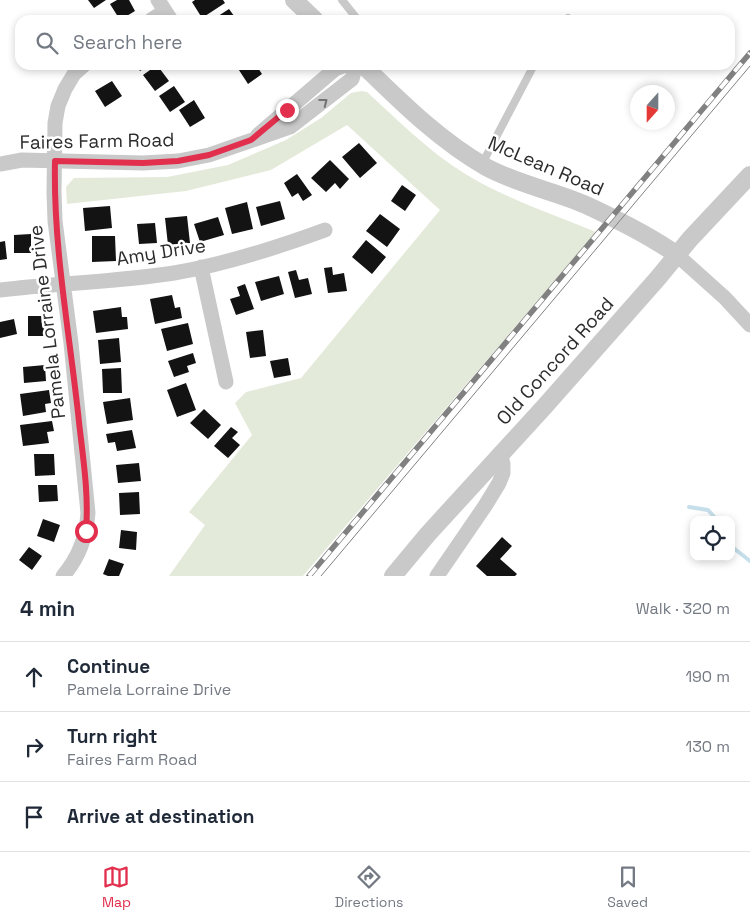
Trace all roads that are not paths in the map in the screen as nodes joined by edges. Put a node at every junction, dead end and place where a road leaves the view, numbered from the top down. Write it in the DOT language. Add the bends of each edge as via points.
graph roads {
  1 [pos="294,0"];
  2 [pos="342,0"];
  3 [pos="309,15"];
  4 [pos="354,15"];
  5 [pos="78,70"];
  6 [pos="334,70"];
  7 [pos="355,70"];
  8 [pos="368,70"];
  9 [pos="531,70"];
  10 [pos="251,140"];
  11 [pos="55,161"];
  12 [pos="0,164"];
  13 [pos="482,164"];
  14 [pos="750,175"];
  15 [pos="325,230"];
  16 [pos="677,255"];
  17 [pos="201,267"];
  18 [pos="63,284"];
  19 [pos="0,290"];
  20 [pos="750,325"];
  21 [pos="226,382"];
  22 [pos="500,453"];
  23 [pos="63,576"];
  24 [pos="393,576"];
  25 [pos="437,576"];
  1 -- 3 [label="street"];
  2 -- 4 [label="lane"];
  5 -- 11 [label="street, Pamela Lorraine Drive" via="58,106"];
  6 -- 10 [label="street, Faires Farm Road"];
  10 -- 7 [label="street, Faires Farm Road, one-way" via="290,127 352,79"];
  8 -- 13 [label="street, McLean Road" via="444,138"];
  9 -- 13 [label="lane"];
  10 -- 11 [label="street, Faires Farm Road" via="209,155 178,161"];
  11 -- 12 [label="street, Faires Farm Road" via="22,160"];
  11 -- 18 [label="street, Pamela Lorraine Drive" via="55,220"];
  13 -- 16 [label="street, McLean Road" via="586,205"];
  14 -- 16 [label="street, Old Concord Road"];
  15 -- 17 [label="street, Amy Drive" via="276,248"];
  16 -- 20 [label="street"];
  16 -- 22 [label="street, Old Concord Road"];
  17 -- 18 [label="street, Amy Drive" via="130,279"];
  17 -- 21 [label="street"];
  18 -- 19 [label="street, Amy Drive"];
  18 -- 23 [label="street, Pamela Lorraine Drive" via="88,513 81,549"];
  22 -- 24 [label="street, Old Concord Road"];
  22 -- 25 [label="street" via="503,472 499,482"];
}
